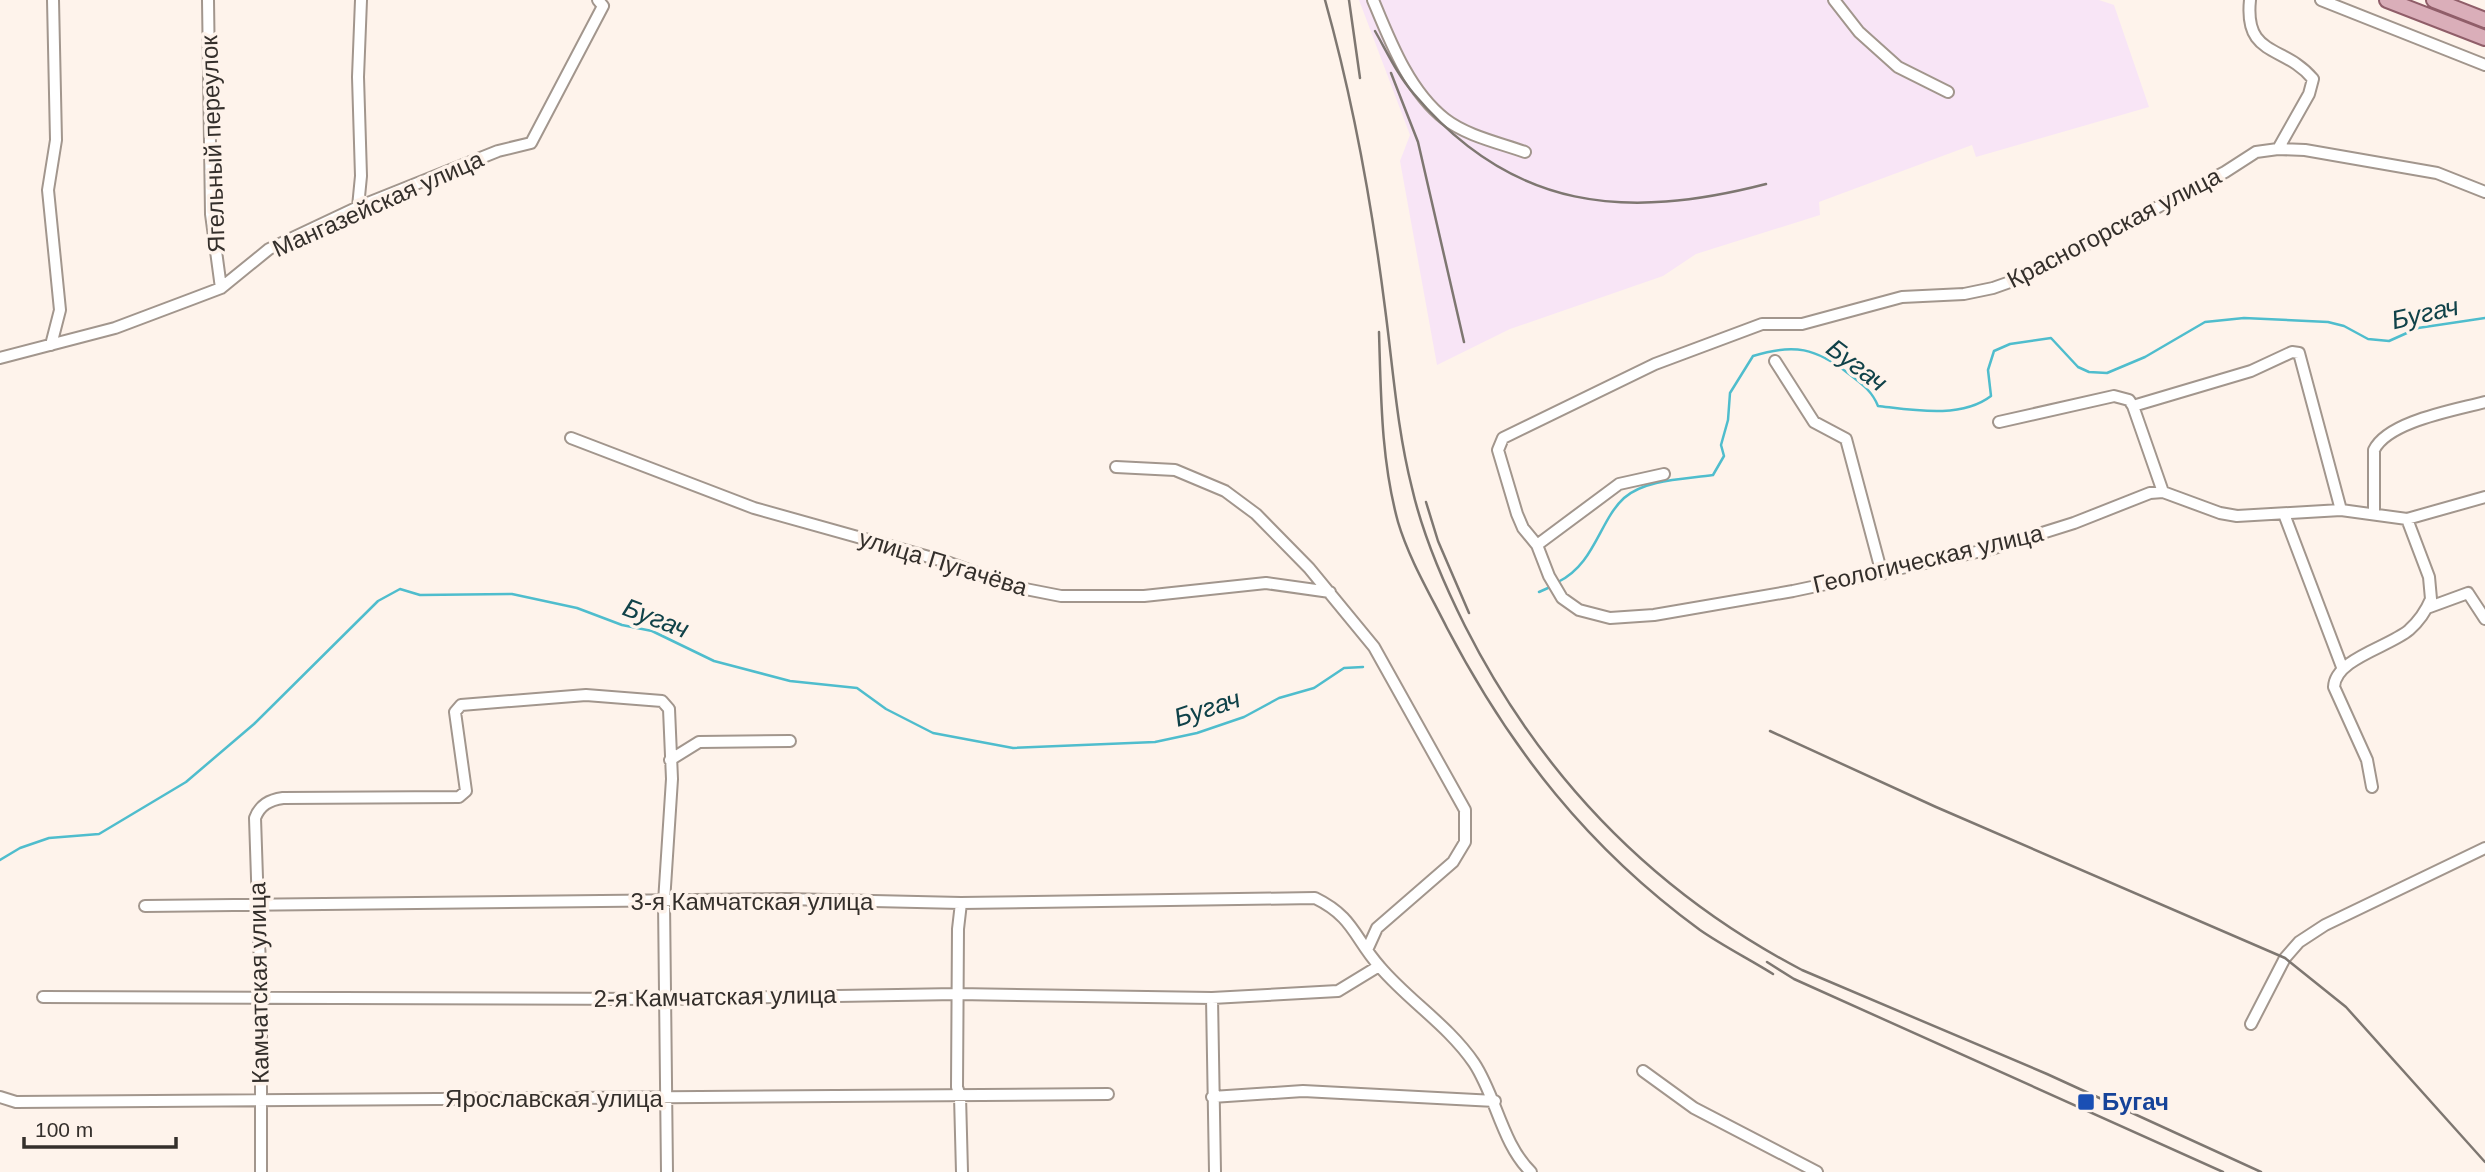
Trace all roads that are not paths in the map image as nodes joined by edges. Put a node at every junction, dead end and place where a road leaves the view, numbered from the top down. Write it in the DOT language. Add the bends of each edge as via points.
graph roads {
  1 [pos="53,0"];
  2 [pos="208,0"];
  3 [pos="361,0"];
  4 [pos="598,0"];
  5 [pos="1373,0"];
  6 [pos="1833,0"];
  7 [pos="2250,0"];
  8 [pos="2320,0"];
  9 [pos="2387,0"];
  10 [pos="2434,0"];
  11 [pos="2485,20"];
  12 [pos="2485,38"];
  13 [pos="2485,65"];
  14 [pos="1948,92"];
  15 [pos="2278,149"];
  16 [pos="1525,152"];
  17 [pos="2485,192"];
  18 [pos="358,207"];
  19 [pos="221,288"];
  20 [pos="51,345"];
  21 [pos="0,358"];
  22 [pos="1775,361"];
  23 [pos="2485,402"];
  24 [pos="2133,406"];
  25 [pos="1998,422"];
  26 [pos="571,438"];
  27 [pos="1116,467"];
  28 [pos="1664,474"];
  29 [pos="2163,492"];
  30 [pos="2485,497"];
  31 [pos="2341,510"];
  32 [pos="2284,514"];
  33 [pos="2374,514"];
  34 [pos="2407,519"];
  35 [pos="1538,545"];
  36 [pos="1881,574"];
  37 [pos="1329,592"];
  38 [pos="2427,608"];
  39 [pos="1611,618"];
  40 [pos="2485,619"];
  41 [pos="2342,667"];
  42 [pos="790,741"];
  43 [pos="670,760"];
  44 [pos="2372,787"];
  45 [pos="2485,848"];
  46 [pos="664,902"];
  47 [pos="258,904"];
  48 [pos="961,904"];
  49 [pos="145,906"];
  50 [pos="1367,950"];
  51 [pos="1379,967"];
  52 [pos="957,994"];
  53 [pos="43,997"];
  54 [pos="261,998"];
  55 [pos="1212,998"];
  56 [pos="665,999"];
  57 [pos="2251,1024"];
  58 [pos="1643,1071"];
  59 [pos="1108,1094"];
  60 [pos="960,1096"];
  61 [pos="0,1097"];
  62 [pos="1212,1097"];
  63 [pos="666,1098"];
  64 [pos="261,1100"];
  65 [pos="1495,1101"];
  66 [pos="261,1172"];
  67 [pos="667,1172"];
  68 [pos="962,1172"];
  69 [pos="1214,1172"];
  70 [pos="1531,1172"];
  71 [pos="1817,1172"];
  1 -- 20 [label="street" via="56,140 48,190 60,310"];
  2 -- 19 [label="street, Ягельный переулок" via="211,214"];
  3 -- 18 [label="street"];
  4 -- 18 [label="street, Мангазейская улица" via="603,6 531,143 498,151"];
  5 -- 16 [label="street" via="1395,54 1445,119"];
  6 -- 14 [label="street" via="1859,32 1898,67"];
  7 -- 15 [label="street" via="2250,28 2257,41 2313,79"];
  8 -- 13 [label="street"];
  9 -- 12 [label="main road"];
  10 -- 11 [label="main road"];
  15 -- 17 [label="street, Красногорская улица" via="2437,173"];
  15 -- 35 [label="street, Красногорская улица" via="2256,152 2024,277 1964,294 1902,297 1802,324 1762,324 1655,364 1503,438 1498,450 1517,514"];
  18 -- 19 [label="street, Мангазейская улица" via="269,249"];
  19 -- 20 [label="street, Мангазейская улица" via="115,328"];
  20 -- 21 [label="street, Мангазейская улица"];
  22 -- 36 [label="street" via="1814,422 1846,439"];
  23 -- 33 [label="street" via="2422,419 2378,443 2374,450"];
  24 -- 25 [label="street" via="2114,396"];
  24 -- 29 [label="street"];
  24 -- 31 [label="street" via="2299,353"];
  26 -- 37 [label="street, улица Пугачёва" via="754,508 947,562 1015,587 1061,596 1144,596 1266,583"];
  27 -- 37 [label="street" via="1175,470 1225,491 1256,514"];
  28 -- 35 [label="street" via="1619,484"];
  29 -- 32 [label="street" via="2220,513"];
  29 -- 36 [label="street, Геологическая улица" via="1991,549"];
  30 -- 34 [label="street"];
  31 -- 32 [label="street"];
  31 -- 33 [label="street"];
  32 -- 41 [label="street"];
  33 -- 34 [label="street"];
  34 -- 38 [label="street" via="2429,577 2432,592"];
  35 -- 39 [label="street, Красногорская улица" via="1562,598 1579,610"];
  36 -- 39 [label="street, Геологическая улица" via="1654,615"];
  37 -- 50 [label="street" via="1374,648 1465,810 1465,842 1453,862 1377,928"];
  38 -- 40 [label="street" via="2468,593"];
  38 -- 41 [label="street" via="2408,631"];
  41 -- 44 [label="street" via="2334,687 2367,760"];
  42 -- 43 [label="street" via="699,742"];
  43 -- 46 [label="street"];
  43 -- 47 [label="street, Камчатская улица" via="669,709 662,701 586,695 461,705 455,712 466,792 459,797 283,798 262,806 255,818"];
  45 -- 57 [label="street" via="2299,942 2285,958"];
  46 -- 47 [label="street, 3-я Камчатская улица"];
  46 -- 48 [label="street, 3-я Камчатская улица" via="785,899"];
  46 -- 56 [label="street"];
  47 -- 49 [label="street, 3-я Камчатская улица"];
  47 -- 54 [label="street, Камчатская улица"];
  48 -- 50 [label="street, 3-я Камчатская улица" via="1315,898 1351,923"];
  48 -- 52 [label="street"];
  50 -- 51 [label="street"];
  51 -- 55 [label="street, 2-я Камчатская улица" via="1338,991"];
  51 -- 65 [label="street" via="1443,1026 1473,1063"];
  52 -- 55 [label="street, 2-я Камчатская улица"];
  52 -- 56 [label="street, 2-я Камчатская улица"];
  52 -- 60 [label="street"];
  53 -- 54 [label="street, 2-я Камчатская улица"];
  54 -- 56 [label="street, 2-я Камчатская улица"];
  54 -- 64 [label="street, Камчатская улица"];
  55 -- 62 [label="street"];
  56 -- 63 [label="street"];
  58 -- 71 [label="street" via="1694,1108"];
  59 -- 60 [label="street, Ярославская улица"];
  60 -- 63 [label="street, Ярославская улица"];
  60 -- 68 [label="street"];
  61 -- 64 [label="street, Ярославская улица" via="16,1102"];
  62 -- 65 [label="street" via="1303,1091"];
  62 -- 69 [label="street"];
  63 -- 64 [label="street, Ярославская улица"];
  63 -- 67 [label="street"];
  64 -- 66 [label="street, Камчатская улица"];
  65 -- 70 [label="street" via="1514,1148"];
}
